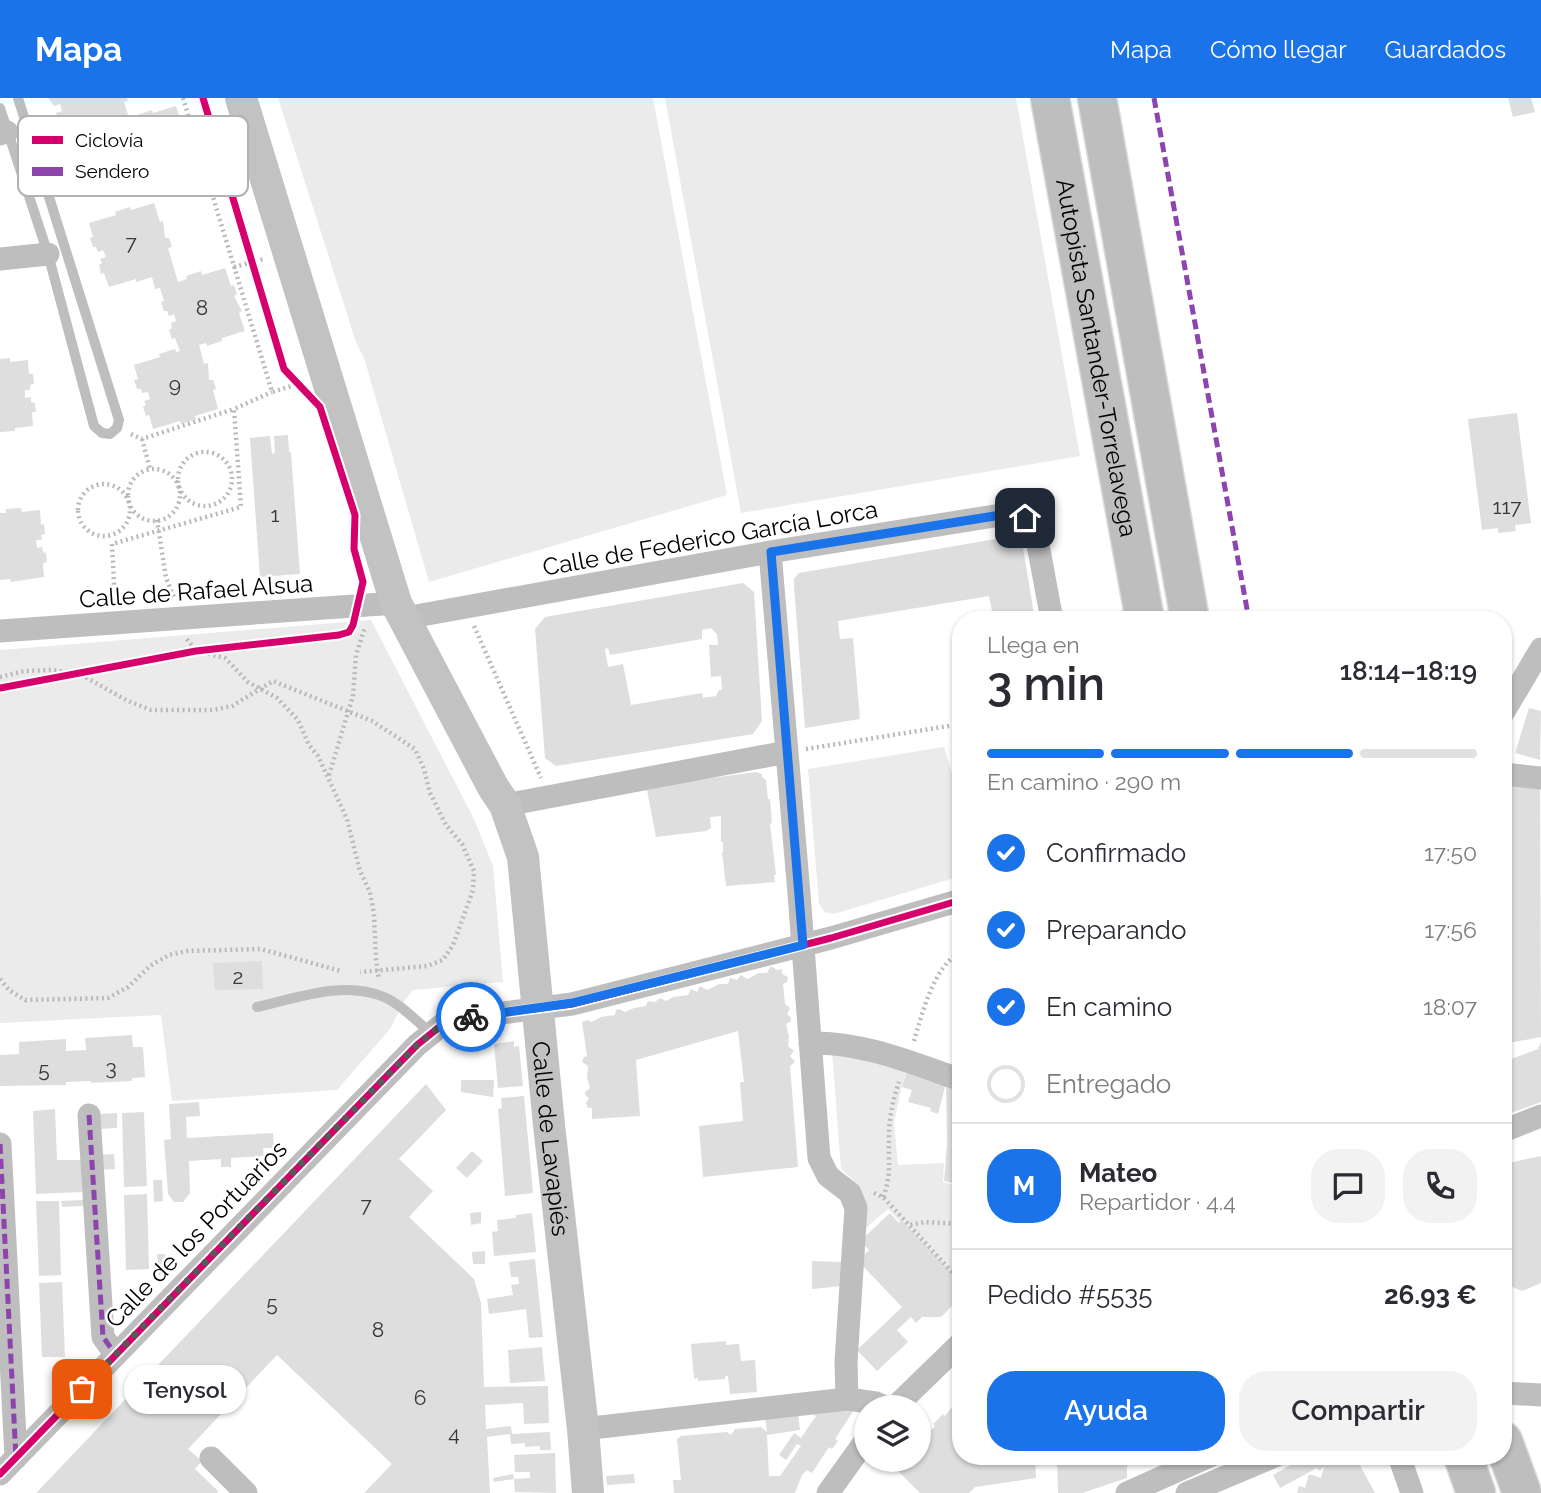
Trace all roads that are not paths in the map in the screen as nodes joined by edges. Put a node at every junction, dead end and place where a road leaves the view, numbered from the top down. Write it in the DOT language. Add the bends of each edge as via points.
graph roads {
  1 [pos="18,98"];
  2 [pos="241,98"];
  3 [pos="1049,98"];
  4 [pos="1097,98"];
  5 [pos="0,108"];
  6 [pos="24,116"];
  7 [pos="245,116"];
  8 [pos="248,127"];
  9 [pos="4,133"];
  10 [pos="18,172"];
  11 [pos="27,196"];
  12 [pos="49,196"];
  13 [pos="48,254"];
  14 [pos="0,259"];
  15 [pos="771,552"];
  16 [pos="391,609"];
  17 [pos="1050,611"];
  18 [pos="1143,611"];
  19 [pos="1188,611"];
  20 [pos="0,631"];
  21 [pos="1541,649"];
  22 [pos="1512,698"];
  23 [pos="787,752"];
  24 [pos="1512,775"];
  25 [pos="1541,778"];
  26 [pos="505,805"];
  27 [pos="952,903"];
  28 [pos="803,945"];
  29 [pos="257,1007"];
  30 [pos="538,1009"];
  31 [pos="431,1033"];
  32 [pos="810,1043"];
  33 [pos="952,1077"];
  34 [pos="89,1115"];
  35 [pos="1541,1116"];
  36 [pos="1512,1127"];
  37 [pos="0,1144"];
  38 [pos="952,1352"];
  39 [pos="116,1354"];
  40 [pos="1512,1393"];
  41 [pos="907,1395"];
  42 [pos="1541,1395"];
  43 [pos="848,1399"];
  44 [pos="854,1400"];
  45 [pos="583,1429"];
  46 [pos="854,1457"];
  47 [pos="211,1458"];
  48 [pos="1190,1465"];
  49 [pos="1254,1465"];
  50 [pos="1402,1465"];
  51 [pos="1466,1465"];
  52 [pos="1512,1465"];
  53 [pos="8,1466"];
  54 [pos="238,1490"];
  55 [pos="588,1493"];
  56 [pos="828,1493"];
  57 [pos="1127,1493"];
  58 [pos="1187,1493"];
  59 [pos="1412,1493"];
  60 [pos="1476,1493"];
  61 [pos="1522,1493"];
  1 -- 6 [label="lane"];
  2 -- 7 [label="main road, Calle de Lavapiés"];
  3 -- 18 [label="highway, Autopista Santander-Torrelavega"];
  4 -- 19 [label="highway, Autopista Santander-Torrelavega"];
  5 -- 9 [label="lane"];
  8 -- 16 [label="main road, Calle de Lavapiés" via="310,383"];
  9 -- 10 [label="lane"];
  11 -- 13 [label="lane"];
  12 -- 13 [label="lane" via="119,420 110,434 94,426"];
  13 -- 14 [label="street"];
  15 -- 16 [label="street, Calle de Federico García Lorca" via="466,607"];
  15 -- 17 [label="street, Calle de Federico García Lorca" via="1007,514 1025,518 1036,534"];
  15 -- 23 [label="street"];
  16 -- 20 [label="street, Calle de Rafael Alsua"];
  16 -- 26 [label="main road, Calle de Lavapiés"];
  21 -- 22 [label="street"];
  23 -- 26 [label="street"];
  23 -- 28 [label="street"];
  24 -- 25 [label="street"];
  26 -- 30 [label="main road, Calle de Lavapiés" via="523,857"];
  27 -- 28 [label="street, Calle de los Portuarios"];
  28 -- 30 [label="street, Calle de los Portuarios"];
  28 -- 32 [label="street"];
  29 -- 31 [label="lane" via="358,989 386,997"];
  30 -- 31 [label="street, Calle de los Portuarios" via="448,1020"];
  30 -- 45 [label="main road, Calle de Lavapiés"];
  31 -- 39 [label="street, Calle de los Portuarios"];
  32 -- 33 [label="street" via="864,1048"];
  32 -- 43 [label="street" via="819,1158 828,1176 850,1193 856,1208 846,1362"];
  34 -- 39 [label="street" via="103,1337"];
  35 -- 36 [label="street"];
  37 -- 53 [label="street"];
  38 -- 41 [label="street"];
  39 -- 53 [label="street, Calle de los Portuarios"];
  40 -- 42 [label="street"];
  43 -- 44 [label="street"];
  43 -- 45 [label="street"];
  45 -- 55 [label="main road, Calle de Lavapiés"];
  46 -- 56 [label="street"];
  47 -- 54 [label="street"];
  48 -- 57 [label="street"];
  49 -- 58 [label="street"];
  50 -- 59 [label="street"];
  51 -- 60 [label="highway"];
  52 -- 61 [label="highway"];
}
